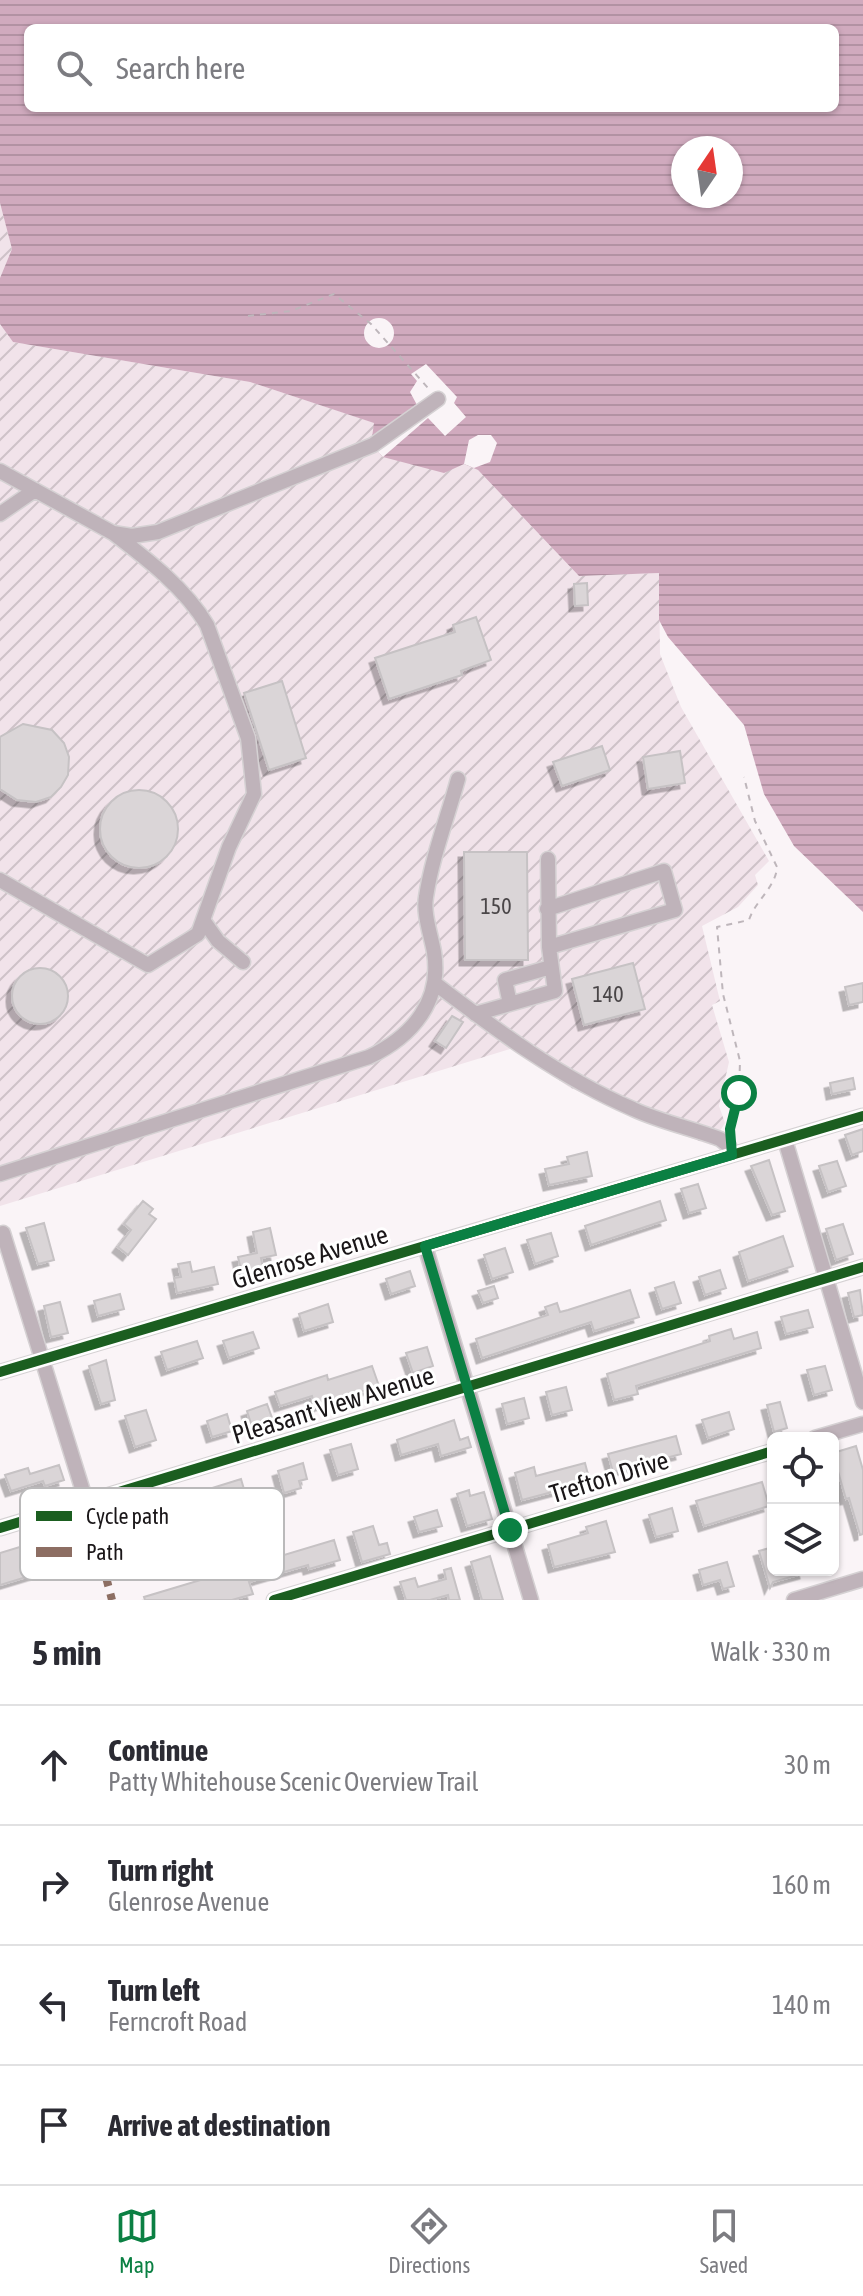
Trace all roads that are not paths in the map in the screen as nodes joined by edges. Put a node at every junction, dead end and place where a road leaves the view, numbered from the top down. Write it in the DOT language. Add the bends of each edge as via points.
graph roads {
  1 [pos="438,399"];
  2 [pos="0,471"];
  3 [pos="35,490"];
  4 [pos="0,514"];
  5 [pos="113,533"];
  6 [pos="458,779"];
  7 [pos="548,859"];
  8 [pos="0,880"];
  9 [pos="547,909"];
  10 [pos="203,920"];
  11 [pos="549,947"];
  12 [pos="243,962"];
  13 [pos="551,967"];
  14 [pos="437,985"];
  15 [pos="510,1004"];
  16 [pos="475,1014"];
  17 [pos="863,1116"];
  18 [pos="785,1140"];
  19 [pos="732,1155"];
  20 [pos="0,1174"];
  21 [pos="3,1233"];
  22 [pos="425,1246"];
  23 [pos="863,1267"];
  24 [pos="825,1279"];
  25 [pos="42,1360"];
  26 [pos="0,1372"];
  27 [pos="467,1386"];
  28 [pos="863,1402"];
  29 [pos="863,1424"];
  30 [pos="836,1432"];
  31 [pos="767,1453"];
  32 [pos="82,1488"];
  33 [pos="131,1488"];
  34 [pos="20,1522"];
  35 [pos="0,1528"];
  36 [pos="510,1530"];
  37 [pos="863,1579"];
  38 [pos="274,1600"];
  39 [pos="531,1600"];
  40 [pos="794,1600"];
  1 -- 5 [label="street" via="373,445 158,532"];
  2 -- 3 [label="street"];
  3 -- 4 [label="street"];
  3 -- 5 [label="street"];
  5 -- 10 [label="street" via="197,608 236,701 253,759 254,794"];
  6 -- 14 [label="street" via="425,902"];
  7 -- 9 [label="street"];
  8 -- 10 [label="street" via="148,965 198,934"];
  9 -- 11 [label="street"];
  9 -- 11 [label="street" via="664,871 675,910"];
  10 -- 12 [label="street"];
  11 -- 13 [label="street"];
  13 -- 15 [label="street" via="555,991"];
  13 -- 15 [label="street" via="505,980"];
  14 -- 16 [label="street"];
  14 -- 20 [label="street" via="402,1037 369,1057"];
  15 -- 16 [label="street"];
  16 -- 19 [label="street" via="575,1079 658,1120 720,1139"];
  17 -- 18 [label="street, Glenrose Avenue"];
  18 -- 19 [label="street, Glenrose Avenue"];
  18 -- 24 [label="street"];
  19 -- 22 [label="street, Glenrose Avenue"];
  21 -- 25 [label="street"];
  22 -- 25 [label="street, Glenrose Avenue"];
  22 -- 27 [label="street"];
  23 -- 24 [label="street, Pleasant View Avenue"];
  24 -- 27 [label="street, Pleasant View Avenue"];
  24 -- 28 [label="street"];
  25 -- 26 [label="street, Glenrose Avenue"];
  25 -- 32 [label="street"];
  27 -- 33 [label="street, Pleasant View Avenue"];
  27 -- 36 [label="street"];
  29 -- 30 [label="street"];
  31 -- 36 [label="street, Trefton Drive"];
  34 -- 35 [label="street, Pleasant View Avenue"];
  36 -- 38 [label="street, Trefton Drive"];
  36 -- 39 [label="street"];
  37 -- 40 [label="street"];
}
